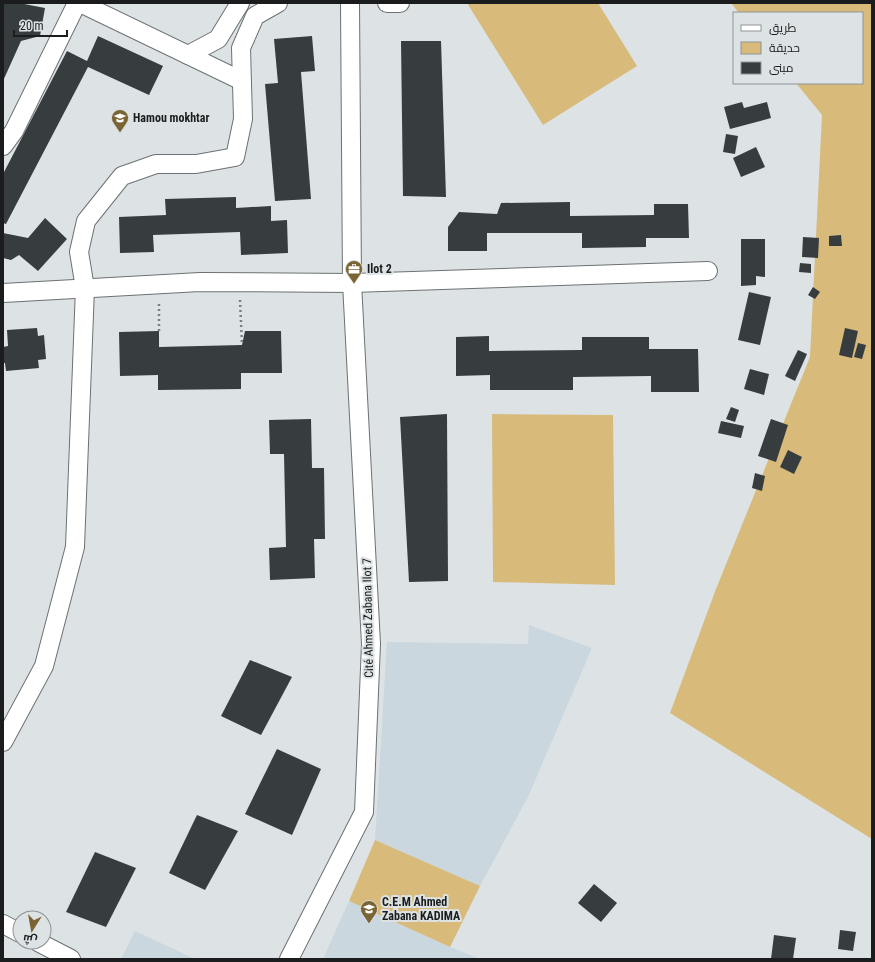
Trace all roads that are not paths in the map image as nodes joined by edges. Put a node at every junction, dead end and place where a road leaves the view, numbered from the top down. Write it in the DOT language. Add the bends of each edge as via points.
graph roads {
  1 [pos="79,3"];
  2 [pos="240,3"];
  3 [pos="278,3"];
  4 [pos="350,3"];
  5 [pos="387,3"];
  6 [pos="400,3"];
  7 [pos="188,55"];
  8 [pos="240,80"];
  9 [pos="3,146"];
  10 [pos="708,271"];
  11 [pos="352,283"];
  12 [pos="85,288"];
  13 [pos="3,293"];
  14 [pos="3,742"];
  15 [pos="3,924"];
  16 [pos="12,929"];
  17 [pos="52,949"];
  18 [pos="71,959"];
  19 [pos="289,959"];
  1 -- 7 [label="street"];
  1 -- 9 [label="street" via="14,131"];
  2 -- 7 [label="street" via="218,39"];
  3 -- 8 [label="street" via="255,16 241,48"];
  4 -- 11 [label="street, Cité Ahmed Zabana Ilot 7"];
  5 -- 6 [label="street"];
  7 -- 8 [label="street"];
  8 -- 12 [label="street" via="243,119 234,157 196,164 156,164 122,176 86,221 79,252"];
  10 -- 11 [label="street"];
  11 -- 12 [label="street" via="200,282"];
  11 -- 19 [label="street, Cité Ahmed Zabana Ilot 7" via="371,644 364,812"];
  12 -- 13 [label="street"];
  12 -- 14 [label="street" via="75,547 44,666"];
  15 -- 16 [label="street"];
  17 -- 18 [label="street"];
}
